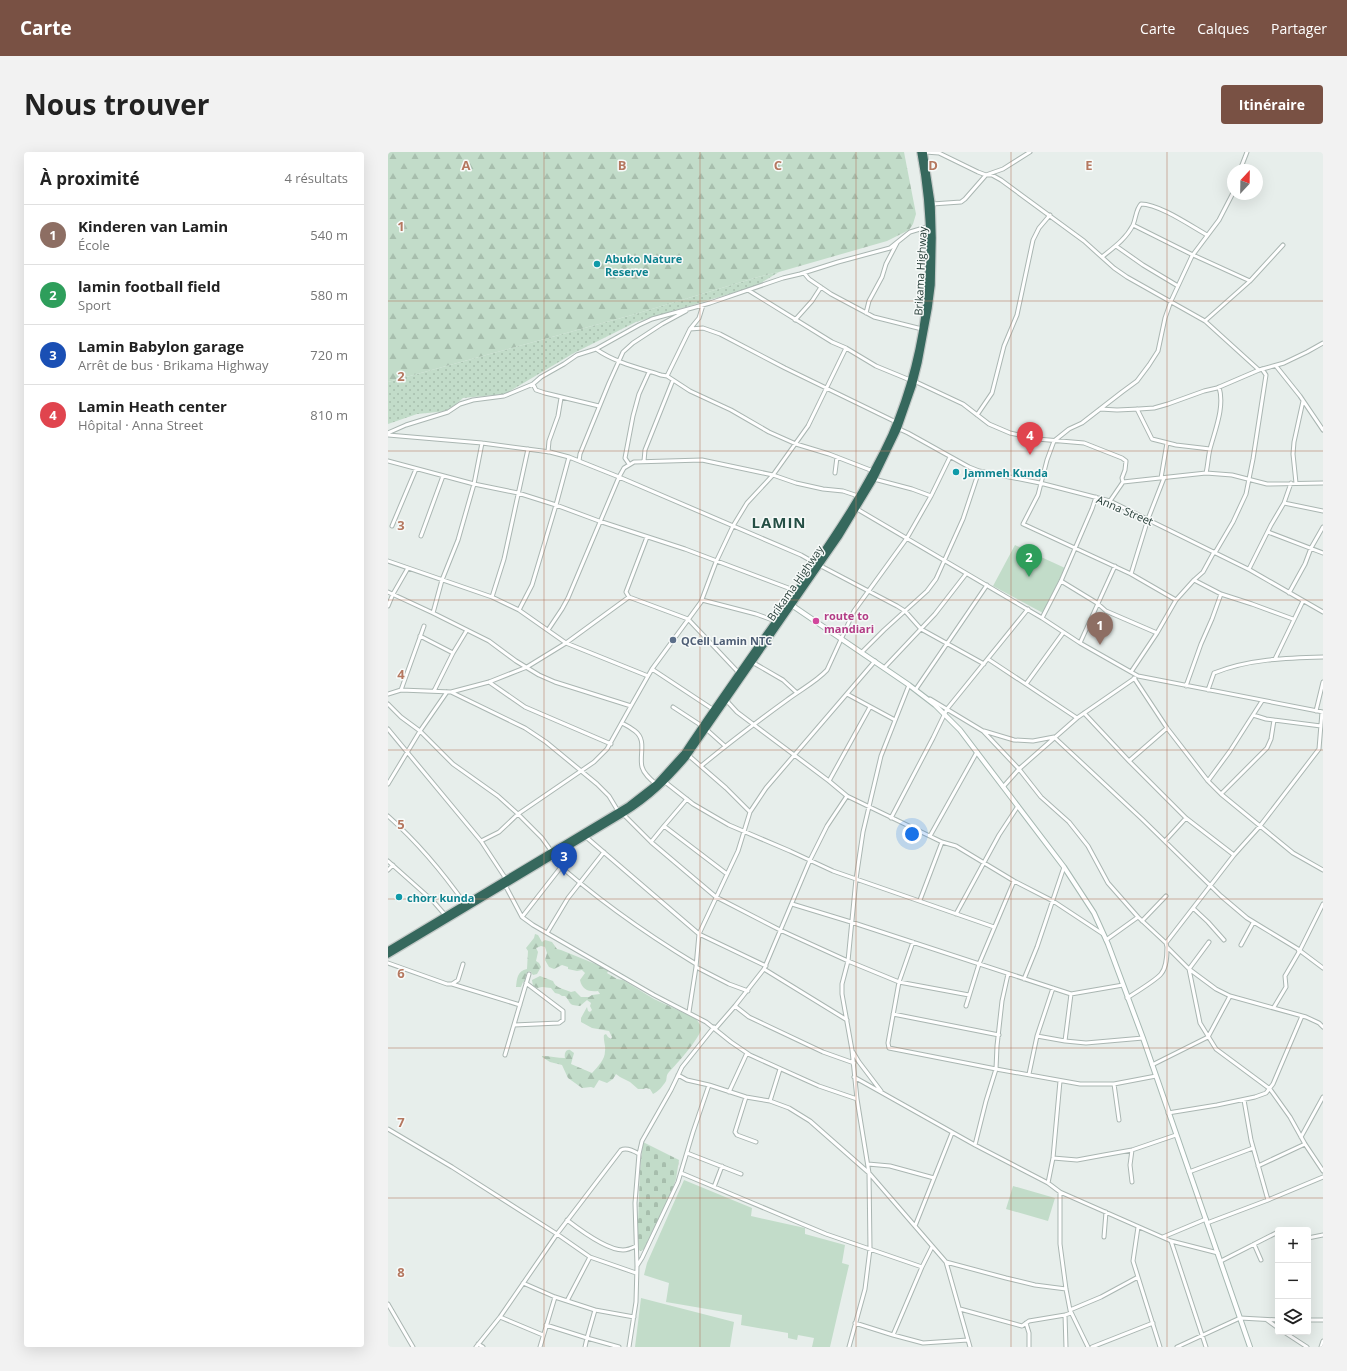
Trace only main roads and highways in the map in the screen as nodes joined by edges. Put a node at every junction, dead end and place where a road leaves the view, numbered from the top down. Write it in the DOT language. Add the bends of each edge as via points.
graph roads {
  1 [pos="920,152"];
  2 [pos="925,152"];
  3 [pos="931,226"];
  4 [pos="912,380"];
  5 [pos="896,426"];
  6 [pos="855,508"];
  7 [pos="817,564"];
  8 [pos="790,604"];
  9 [pos="704,727"];
  10 [pos="621,813"];
  11 [pos="550,855"];
  12 [pos="506,882"];
  13 [pos="388,950"];
  14 [pos="388,955"];
  15 [pos="1250,1347"];
  1 -- 3 [label="highway, Brikama Highway"];
  2 -- 3 [label="highway, Brikama Highway" via="932,204"];
  3 -- 4 [label="highway, Brikama Highway" via="922,329"];
  3 -- 4 [label="highway, Brikama Highway" via="933,269 929,308 920,357"];
  4 -- 5 [label="highway, Brikama Highway"];
  5 -- 6 [label="highway, Brikama Highway"];
  5 -- 6 [label="highway, Brikama Highway" via="874,479"];
  6 -- 7 [label="highway, Brikama Highway" via="839,537"];
  7 -- 8 [label="highway, Brikama Highway"];
  7 -- 8 [label="highway, Brikama Highway" via="795,592"];
  8 -- 9 [label="highway, Brikama Highway" via="726,700"];
  8 -- 9 [label="highway, Brikama Highway" via="775,621"];
  8 -- 15 [label="main road" via="946,711 1064,867 1084,898 1104,935 1143,1038"];
  9 -- 10 [label="highway, Brikama Highway" via="656,784"];
  9 -- 10 [label="highway, Brikama Highway" via="688,755 665,782 641,802"];
  10 -- 11 [label="highway, Brikama Highway"];
  10 -- 11 [label="highway, Brikama Highway" via="586,837"];
  11 -- 12 [label="highway, Brikama Highway"];
  12 -- 13 [label="highway, Brikama Highway"];
  12 -- 14 [label="highway, Brikama Highway"];
}
